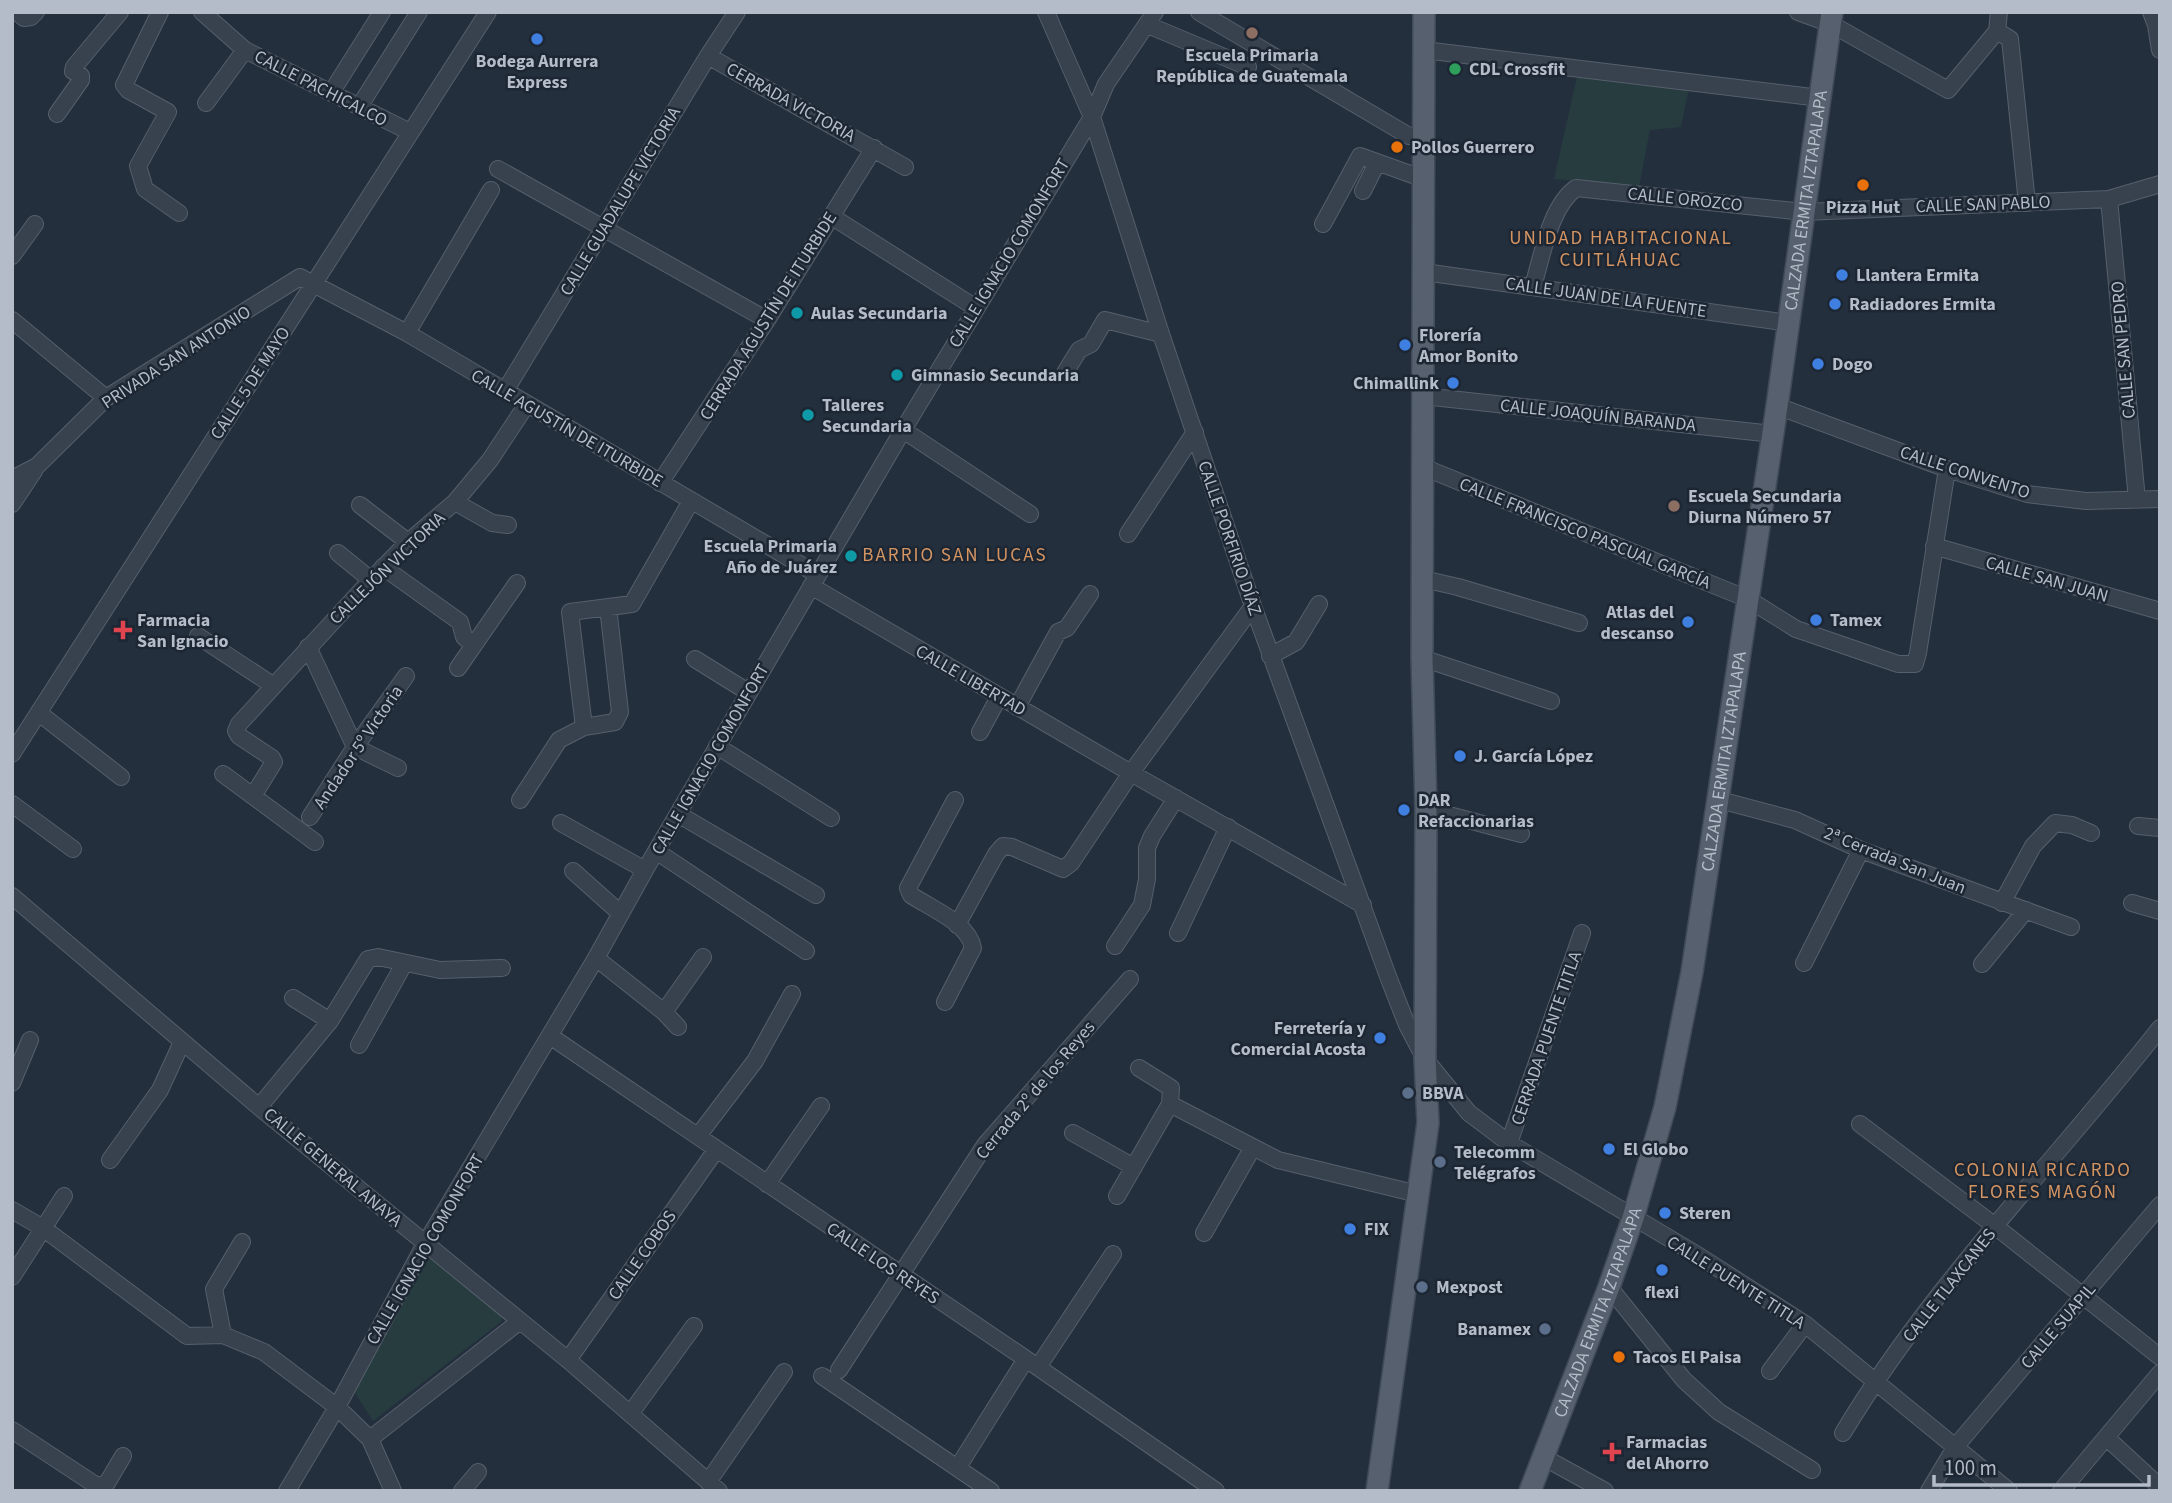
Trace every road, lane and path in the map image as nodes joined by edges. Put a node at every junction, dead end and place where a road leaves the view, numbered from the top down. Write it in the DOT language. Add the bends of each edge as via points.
graph roads {
  1 [pos="17,12"];
  2 [pos="36,12"];
  3 [pos="121,12"];
  4 [pos="160,12"];
  5 [pos="202,12"];
  6 [pos="382,12"];
  7 [pos="419,12"];
  8 [pos="488,12"];
  9 [pos="737,12"];
  10 [pos="1046,12"];
  11 [pos="1166,12"];
  12 [pos="1199,12"];
  13 [pos="1424,12"];
  14 [pos="1798,12"];
  15 [pos="1999,12"];
  16 [pos="2151,12"];
  17 [pos="1831,18"];
  18 [pos="1155,20"];
  19 [pos="1997,31"];
  20 [pos="245,50"];
  21 [pos="1424,50"];
  22 [pos="2160,50"];
  23 [pos="708,56"];
  24 [pos="1248,66"];
  25 [pos="331,93"];
  26 [pos="1820,98"];
  27 [pos="206,103"];
  28 [pos="359,107"];
  29 [pos="57,114"];
  30 [pos="1092,117"];
  31 [pos="410,132"];
  32 [pos="1409,136"];
  33 [pos="874,148"];
  34 [pos="1377,163"];
  35 [pos="905,167"];
  36 [pos="498,169"];
  37 [pos="1424,178"];
  38 [pos="2160,184"];
  39 [pos="491,190"];
  40 [pos="1363,191"];
  41 [pos="2109,199"];
  42 [pos="2027,203"];
  43 [pos="1804,212"];
  44 [pos="179,213"];
  45 [pos="831,216"];
  46 [pos="35,224"];
  47 [pos="1322,224"];
  48 [pos="605,228"];
  49 [pos="12,256"];
  50 [pos="1424,272"];
  51 [pos="314,284"];
  52 [pos="1533,286"];
  53 [pos="976,308"];
  54 [pos="12,320"];
  55 [pos="767,320"];
  56 [pos="1789,323"];
  57 [pos="407,333"];
  58 [pos="1161,334"];
  59 [pos="1066,371"];
  60 [pos="505,391"];
  61 [pos="1423,396"];
  62 [pos="106,398"];
  63 [pos="527,404"];
  64 [pos="1777,406"];
  65 [pos="902,430"];
  66 [pos="1195,432"];
  67 [pos="1773,434"];
  68 [pos="37,466"];
  69 [pos="1423,467"];
  70 [pos="1947,469"];
  71 [pos="12,479"];
  72 [pos="660,483"];
  73 [pos="2160,499"];
  74 [pos="2137,500"];
  75 [pos="691,501"];
  76 [pos="455,502"];
  77 [pos="12,504"];
  78 [pos="360,505"];
  79 [pos="1030,514"];
  80 [pos="508,525"];
  81 [pos="1128,534"];
  82 [pos="408,542"];
  83 [pos="1934,546"];
  84 [pos="338,553"];
  85 [pos="383,567"];
  86 [pos="1423,579"];
  87 [pos="371,580"];
  88 [pos="814,581"];
  89 [pos="517,583"];
  90 [pos="1090,594"];
  91 [pos="1748,599"];
  92 [pos="1319,604"];
  93 [pos="1253,606"];
  94 [pos="608,607"];
  95 [pos="2160,611"];
  96 [pos="1579,623"];
  97 [pos="198,636"];
  98 [pos="474,645"];
  99 [pos="308,647"];
  100 [pos="1270,656"];
  101 [pos="1422,658"];
  102 [pos="695,659"];
  103 [pos="458,668"];
  104 [pos="406,677"];
  105 [pos="274,686"];
  106 [pos="748,692"];
  107 [pos="999,698"];
  108 [pos="1551,701"];
  109 [pos="1017,707"];
  110 [pos="39,713"];
  111 [pos="584,727"];
  112 [pos="980,732"];
  113 [pos="717,746"];
  114 [pos="355,747"];
  115 [pos="12,754"];
  116 [pos="398,768"];
  117 [pos="1131,773"];
  118 [pos="223,774"];
  119 [pos="121,778"];
  120 [pos="253,796"];
  121 [pos="1176,798"];
  122 [pos="1717,799"];
  123 [pos="520,800"];
  124 [pos="955,800"];
  125 [pos="12,804"];
  126 [pos="1426,809"];
  127 [pos="678,814"];
  128 [pos="310,817"];
  129 [pos="831,818"];
  130 [pos="561,823"];
  131 [pos="2138,826"];
  132 [pos="1228,827"];
  133 [pos="2160,828"];
  134 [pos="2091,833"];
  135 [pos="1521,834"];
  136 [pos="315,842"];
  137 [pos="73,849"];
  138 [pos="656,850"];
  139 [pos="1861,850"];
  140 [pos="645,870"];
  141 [pos="573,871"];
  142 [pos="816,895"];
  143 [pos="12,896"];
  144 [pos="2002,903"];
  145 [pos="2132,903"];
  146 [pos="1363,905"];
  147 [pos="2026,910"];
  148 [pos="2160,911"];
  149 [pos="620,912"];
  150 [pos="957,925"];
  151 [pos="2071,927"];
  152 [pos="1178,933"];
  153 [pos="1582,933"];
  154 [pos="1115,946"];
  155 [pos="806,951"];
  156 [pos="703,957"];
  157 [pos="596,958"];
  158 [pos="1804,963"];
  159 [pos="404,964"];
  160 [pos="1982,964"];
  161 [pos="502,968"];
  162 [pos="1130,979"];
  163 [pos="792,994"];
  164 [pos="293,998"];
  165 [pos="945,1002"];
  166 [pos="664,1012"];
  167 [pos="330,1021"];
  168 [pos="678,1027"];
  169 [pos="2160,1028"];
  170 [pos="550,1036"];
  171 [pos="30,1040"];
  172 [pos="182,1042"];
  173 [pos="359,1045"];
  174 [pos="1425,1059"];
  175 [pos="1139,1068"];
  176 [pos="12,1083"];
  177 [pos="1170,1104"];
  178 [pos="821,1106"];
  179 [pos="259,1107"];
  180 [pos="1860,1124"];
  181 [pos="1073,1133"];
  182 [pos="698,1136"];
  183 [pos="1509,1143"];
  184 [pos="1253,1147"];
  185 [pos="716,1150"];
  186 [pos="110,1160"];
  187 [pos="1134,1167"];
  188 [pos="767,1184"];
  189 [pos="1418,1194"];
  190 [pos="64,1196"];
  191 [pos="1117,1196"];
  192 [pos="2160,1205"];
  193 [pos="12,1210"];
  194 [pos="1633,1218"];
  195 [pos="1995,1226"];
  196 [pos="43,1228"];
  197 [pos="1204,1233"];
  198 [pos="242,1242"];
  199 [pos="425,1244"];
  200 [pos="1113,1254"];
  201 [pos="901,1275"];
  202 [pos="12,1278"];
  203 [pos="1609,1287"];
  204 [pos="2084,1296"];
  205 [pos="520,1321"];
  206 [pos="1805,1324"];
  207 [pos="694,1326"];
  208 [pos="223,1335"];
  209 [pos="2160,1357"];
  210 [pos="568,1360"];
  211 [pos="1032,1363"];
  212 [pos="839,1370"];
  213 [pos="1770,1371"];
  214 [pos="784,1373"];
  215 [pos="2160,1373"];
  216 [pos="822,1376"];
  217 [pos="1874,1381"];
  218 [pos="337,1406"];
  219 [pos="630,1414"];
  220 [pos="12,1430"];
  221 [pos="1843,1433"];
  222 [pos="2107,1438"];
  223 [pos="370,1439"];
  224 [pos="1956,1447"];
  225 [pos="123,1456"];
  226 [pos="1543,1457"];
  227 [pos="958,1467"];
  228 [pos="1812,1469"];
  229 [pos="478,1472"];
  230 [pos="713,1486"];
  231 [pos="2160,1487"];
  232 [pos="287,1491"];
  233 [pos="393,1491"];
  234 [pos="462,1491"];
  235 [pos="990,1491"];
  236 [pos="1216,1491"];
  237 [pos="1377,1491"];
  238 [pos="1530,1491"];
  239 [pos="1605,1491"];
  240 [pos="1929,1491"];
  241 [pos="2009,1491"];
  242 [pos="2061,1491"];
  1 -- 2 [label="street" via="31,18"];
  3 -- 29 [label="street" via="74,67 81,80"];
  4 -- 44 [label="street" via="124,85 168,112 138,166 145,189"];
  5 -- 20 [label="street, CALLE PACHICALCO"];
  6 -- 25 [label="street"];
  7 -- 28 [label="street"];
  8 -- 31 [label="street, CALLE 5 DE MAYO"];
  9 -- 23 [label="street, CALLE GUADALUPE VICTORIA"];
  10 -- 30 [label="street, CALLE PORFIRIO DÍAZ"];
  11 -- 18 [label="street"];
  12 -- 32 [label="street"];
  13 -- 21 [label="main road"];
  14 -- 17 [label="street"];
  15 -- 19 [label="street"];
  16 -- 22 [label="street"];
  17 -- 19 [label="street" via="1948,90"];
  17 -- 26 [label="main road, CALZADA ERMITA IZTAPALAPA"];
  18 -- 24 [label="street"];
  18 -- 30 [label="street, CALLE IGNACIO COMONFORT" via="1105,84"];
  19 -- 42 [label="street" via="2010,38"];
  20 -- 25 [label="street, CALLE PACHICALCO"];
  20 -- 27 [label="street"];
  21 -- 26 [label="street"];
  21 -- 37 [label="main road"];
  23 -- 33 [label="street, CERRADA VICTORIA"];
  23 -- 48 [label="street, CALLE GUADALUPE VICTORIA"];
  25 -- 28 [label="street, CALLE PACHICALCO"];
  26 -- 43 [label="main road, CALZADA ERMITA IZTAPALAPA"];
  28 -- 31 [label="street, CALLE PACHICALCO"];
  30 -- 53 [label="street, CALLE IGNACIO COMONFORT"];
  30 -- 58 [label="street, CALLE PORFIRIO DÍAZ"];
  31 -- 51 [label="street, CALLE 5 DE MAYO"];
  33 -- 35 [label="street"];
  33 -- 45 [label="street, CERRADA AGUSTÍN DE ITURBIDE"];
  34 -- 37 [label="street"];
  34 -- 40 [label="street"];
  34 -- 47 [label="street" via="1360,156"];
  36 -- 48 [label="street"];
  37 -- 50 [label="main road"];
  38 -- 41 [label="street, CALLE SAN PABLO"];
  39 -- 57 [label="street"];
  41 -- 42 [label="street, CALLE SAN PABLO"];
  41 -- 74 [label="street, CALLE SAN PEDRO"];
  42 -- 43 [label="street, CALLE SAN PABLO"];
  43 -- 52 [label="street, CALLE OROZCO" via="1576,188 1553,222"];
  43 -- 56 [label="main road, CALZADA ERMITA IZTAPALAPA"];
  45 -- 53 [label="street"];
  45 -- 55 [label="street, CERRADA AGUSTÍN DE ITURBIDE"];
  46 -- 49 [label="street"];
  48 -- 55 [label="street"];
  48 -- 60 [label="street, CALLE GUADALUPE VICTORIA"];
  50 -- 52 [label="street, CALLE JUAN DE LA FUENTE"];
  50 -- 61 [label="main road"];
  51 -- 57 [label="street, CALLE AGUSTÍN DE ITURBIDE"];
  51 -- 62 [label="street, PRIVADA SAN ANTONIO" via="300,277"];
  51 -- 110 [label="street, CALLE 5 DE MAYO"];
  52 -- 56 [label="street, CALLE JUAN DE LA FUENTE"];
  53 -- 65 [label="street, CALLE IGNACIO COMONFORT"];
  54 -- 62 [label="street"];
  55 -- 72 [label="street, CERRADA AGUSTÍN DE ITURBIDE"];
  56 -- 64 [label="main road, CALZADA ERMITA IZTAPALAPA"];
  57 -- 60 [label="street, CALLE AGUSTÍN DE ITURBIDE"];
  58 -- 59 [label="street" via="1105,320"];
  58 -- 66 [label="street, CALLE PORFIRIO DÍAZ"];
  60 -- 63 [label="street, CALLE AGUSTÍN DE ITURBIDE"];
  61 -- 67 [label="street, CALLE JOAQUÍN BARANDA"];
  61 -- 69 [label="main road"];
  62 -- 68 [label="street, PRIVADA SAN ANTONIO"];
  63 -- 72 [label="street, CALLE AGUSTÍN DE ITURBIDE"];
  63 -- 76 [label="street, CALLEJÓN VICTORIA"];
  64 -- 67 [label="main road, CALZADA ERMITA IZTAPALAPA"];
  64 -- 70 [label="street, CALLE CONVENTO"];
  65 -- 79 [label="street"];
  65 -- 88 [label="street, CALLE IGNACIO COMONFORT"];
  66 -- 81 [label="street"];
  66 -- 93 [label="street, CALLE PORFIRIO DÍAZ"];
  67 -- 91 [label="main road, CALZADA ERMITA IZTAPALAPA"];
  68 -- 71 [label="street, PRIVADA SAN ANTONIO"];
  68 -- 77 [label="street"];
  69 -- 86 [label="main road"];
  69 -- 91 [label="street, CALLE FRANCISCO PASCUAL GARCÍA"];
  70 -- 74 [label="street, CALLE CONVENTO" via="2027,494 2086,501"];
  70 -- 83 [label="street"];
  72 -- 75 [label="street, CALLE AGUSTÍN DE ITURBIDE"];
  73 -- 74 [label="street, CALLE CONVENTO"];
  75 -- 88 [label="street, CALLE AGUSTÍN DE ITURBIDE"];
  75 -- 94 [label="street" via="632,604"];
  76 -- 80 [label="street" via="492,523"];
  76 -- 82 [label="street, CALLEJÓN VICTORIA"];
  78 -- 82 [label="street"];
  82 -- 85 [label="street, CALLEJÓN VICTORIA"];
  83 -- 91 [label="street" via="1914,664 1898,664 1796,629"];
  83 -- 95 [label="street, CALLE SAN JUAN"];
  84 -- 87 [label="street"];
  85 -- 87 [label="street, CALLEJÓN VICTORIA"];
  85 -- 98 [label="street" via="460,622 464,637"];
  86 -- 96 [label="street"];
  86 -- 101 [label="main road"];
  87 -- 99 [label="street, CALLEJÓN VICTORIA"];
  88 -- 106 [label="street, CALLE IGNACIO COMONFORT"];
  88 -- 107 [label="street, CALLE LIBERTAD"];
  89 -- 98 [label="street"];
  90 -- 109 [label="street" via="1067,628 1058,632"];
  91 -- 122 [label="main road, CALZADA ERMITA IZTAPALAPA"];
  92 -- 100 [label="street" via="1296,642"];
  93 -- 100 [label="street, CALLE PORFIRIO DÍAZ"];
  93 -- 117 [label="street"];
  94 -- 111 [label="street" via="620,712 615,722"];
  94 -- 111 [label="street" via="570,612"];
  97 -- 105 [label="street"];
  98 -- 103 [label="street"];
  99 -- 105 [label="street, CALLEJÓN VICTORIA"];
  99 -- 114 [label="street"];
  100 -- 146 [label="street, CALLE PORFIRIO DÍAZ"];
  101 -- 108 [label="street"];
  101 -- 126 [label="main road"];
  102 -- 106 [label="street"];
  104 -- 114 [label="street, Andador 5º Victoria"];
  105 -- 120 [label="street, CALLEJÓN VICTORIA" via="236,732 274,762"];
  106 -- 113 [label="street, CALLE IGNACIO COMONFORT"];
  107 -- 109 [label="street, CALLE LIBERTAD"];
  107 -- 112 [label="street"];
  109 -- 117 [label="street, CALLE LIBERTAD"];
  110 -- 115 [label="street, CALLE 5 DE MAYO"];
  110 -- 119 [label="street"];
  111 -- 123 [label="street" via="559,740"];
  113 -- 127 [label="street, CALLE IGNACIO COMONFORT"];
  113 -- 129 [label="street"];
  114 -- 116 [label="street"];
  114 -- 128 [label="street, Andador 5º Victoria"];
  117 -- 121 [label="street, CALLE LIBERTAD"];
  117 -- 150 [label="street" via="1063,869 1003,846"];
  118 -- 120 [label="street"];
  120 -- 136 [label="street"];
  121 -- 132 [label="street, CALLE LIBERTAD"];
  121 -- 154 [label="street" via="1147,848 1142,905"];
  122 -- 139 [label="street, 2ª Cerrada San Juan" via="1795,820"];
  122 -- 194 [label="main road, CALZADA ERMITA IZTAPALAPA" via="1692,972 1665,1107"];
  124 -- 150 [label="street" via="908,888 911,895"];
  125 -- 137 [label="street"];
  126 -- 135 [label="street"];
  126 -- 174 [label="main road"];
  127 -- 138 [label="street, CALLE IGNACIO COMONFORT"];
  127 -- 142 [label="street"];
  130 -- 140 [label="street"];
  131 -- 133 [label="street"];
  132 -- 146 [label="street, CALLE LIBERTAD"];
  132 -- 152 [label="street"];
  134 -- 144 [label="street" via="2055,823 2033,846"];
  138 -- 140 [label="street, CALLE IGNACIO COMONFORT"];
  138 -- 155 [label="street"];
  139 -- 144 [label="street, 2ª Cerrada San Juan"];
  139 -- 158 [label="street"];
  140 -- 149 [label="street, CALLE IGNACIO COMONFORT"];
  141 -- 149 [label="street"];
  143 -- 172 [label="street, CALLE GENERAL ANAYA"];
  144 -- 147 [label="street, 2ª Cerrada San Juan"];
  145 -- 148 [label="street"];
  146 -- 174 [label="street, CALLE PORFIRIO DÍAZ" via="1407,1025"];
  147 -- 151 [label="street, 2ª Cerrada San Juan"];
  147 -- 160 [label="street"];
  149 -- 157 [label="street, CALLE IGNACIO COMONFORT"];
  150 -- 165 [label="street" via="971,938 972,948"];
  153 -- 183 [label="street, CERRADA PUENTE TITLA"];
  156 -- 166 [label="street"];
  157 -- 166 [label="street"];
  157 -- 170 [label="street, CALLE IGNACIO COMONFORT"];
  159 -- 161 [label="street" via="440,970"];
  159 -- 167 [label="street" via="368,959"];
  159 -- 173 [label="street"];
  162 -- 201 [label="street, Cerrada 2º de los Reyes" via="985,1144"];
  163 -- 182 [label="street" via="755,1061"];
  164 -- 167 [label="street"];
  166 -- 168 [label="street"];
  167 -- 179 [label="street"];
  169 -- 195 [label="street, CALLE TLAXCANES"];
  170 -- 182 [label="street, CALLE LOS REYES"];
  170 -- 199 [label="street, CALLE IGNACIO COMONFORT"];
  171 -- 176 [label="street"];
  172 -- 179 [label="street, CALLE GENERAL ANAYA"];
  172 -- 186 [label="street" via="160,1090"];
  174 -- 183 [label="street, CALLE PUENTE TITLA" via="1469,1113"];
  174 -- 189 [label="main road" via="1428,1123"];
  175 -- 177 [label="street" via="1171,1088"];
  177 -- 184 [label="street"];
  177 -- 187 [label="street"];
  178 -- 188 [label="street"];
  179 -- 199 [label="street, CALLE GENERAL ANAYA"];
  180 -- 195 [label="street"];
  181 -- 187 [label="street"];
  182 -- 185 [label="street, CALLE LOS REYES"];
  183 -- 194 [label="street, CALLE PUENTE TITLA"];
  184 -- 189 [label="street" via="1278,1160"];
  184 -- 197 [label="street"];
  185 -- 188 [label="street, CALLE LOS REYES"];
  185 -- 210 [label="street, CALLE COBOS"];
  187 -- 191 [label="street"];
  188 -- 201 [label="street, CALLE LOS REYES"];
  189 -- 237 [label="main road"];
  190 -- 196 [label="street"];
  192 -- 204 [label="street, CALLE SUAPIL"];
  193 -- 196 [label="street"];
  194 -- 203 [label="main road, CALZADA ERMITA IZTAPALAPA"];
  194 -- 206 [label="street, CALLE PUENTE TITLA"];
  195 -- 204 [label="street"];
  195 -- 217 [label="street, CALLE TLAXCANES"];
  196 -- 202 [label="street"];
  196 -- 208 [label="street" via="187,1336"];
  198 -- 208 [label="street" via="214,1289"];
  199 -- 205 [label="street, CALLE GENERAL ANAYA"];
  199 -- 218 [label="street, CALLE IGNACIO COMONFORT"];
  200 -- 211 [label="street"];
  201 -- 211 [label="street, CALLE LOS REYES"];
  201 -- 212 [label="street, Cerrada 2º de los Reyes"];
  203 -- 226 [label="main road, CALZADA ERMITA IZTAPALAPA"];
  203 -- 228 [label="street" via="1684,1380 1719,1412"];
  204 -- 209 [label="street"];
  204 -- 224 [label="street, CALLE SUAPIL"];
  205 -- 210 [label="street, CALLE GENERAL ANAYA"];
  205 -- 223 [label="street"];
  206 -- 213 [label="street"];
  206 -- 217 [label="street, CALLE PUENTE TITLA"];
  207 -- 219 [label="street"];
  208 -- 218 [label="street" via="264,1352"];
  210 -- 219 [label="street, CALLE GENERAL ANAYA"];
  211 -- 227 [label="street"];
  211 -- 236 [label="street, CALLE LOS REYES"];
  214 -- 230 [label="street"];
  215 -- 222 [label="street"];
  216 -- 227 [label="street"];
  217 -- 221 [label="street"];
  217 -- 224 [label="street, CALLE PUENTE TITLA"];
  218 -- 223 [label="street"];
  218 -- 232 [label="street, CALLE IGNACIO COMONFORT"];
  219 -- 230 [label="street, CALLE GENERAL ANAYA"];
  220 -- 225 [label="street" via="101,1486"];
  222 -- 231 [label="street"];
  222 -- 242 [label="street"];
  223 -- 233 [label="street"];
  224 -- 240 [label="street, CALLE SUAPIL"];
  224 -- 241 [label="street, CALLE PUENTE TITLA"];
  226 -- 238 [label="main road, CALZADA ERMITA IZTAPALAPA"];
  226 -- 239 [label="street"];
  227 -- 235 [label="street"];
  229 -- 234 [label="street"];
}
